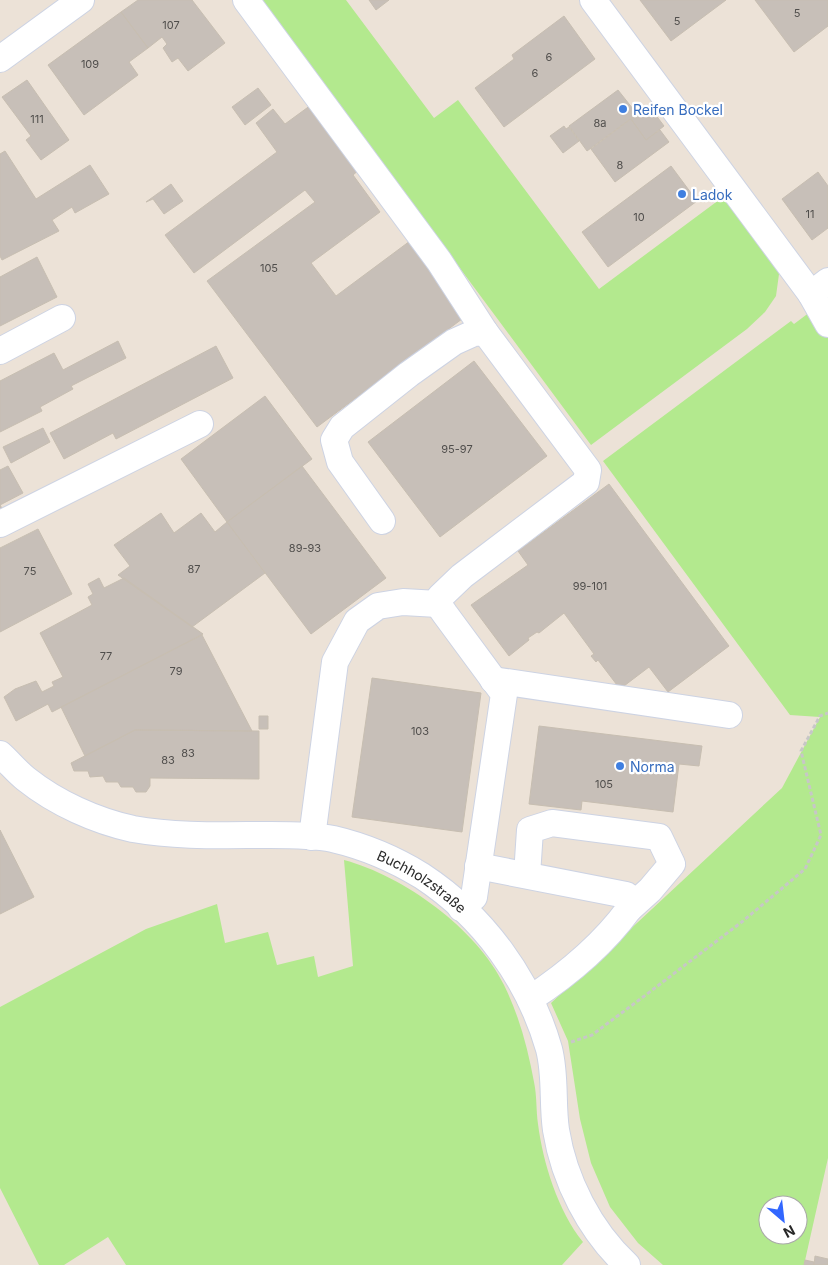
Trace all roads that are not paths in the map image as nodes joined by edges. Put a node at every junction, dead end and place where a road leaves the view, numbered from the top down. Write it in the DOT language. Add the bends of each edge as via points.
graph roads {
  1 [pos="81,0"];
  2 [pos="246,0"];
  3 [pos="593,0"];
  4 [pos="0,59"];
  5 [pos="819,288"];
  6 [pos="62,318"];
  7 [pos="828,324"];
  8 [pos="485,332"];
  9 [pos="0,351"];
  10 [pos="200,424"];
  11 [pos="382,522"];
  12 [pos="0,524"];
  13 [pos="438,604"];
  14 [pos="493,680"];
  15 [pos="729,715"];
  16 [pos="0,754"];
  17 [pos="312,837"];
  18 [pos="485,868"];
  19 [pos="526,875"];
  20 [pos="629,909"];
  21 [pos="467,914"];
  22 [pos="530,999"];
  23 [pos="627,1265"];
  1 -- 4 [label="street"];
  2 -- 8 [label="street" via="439,261"];
  3 -- 5 [label="street"];
  5 -- 7 [label="street"];
  6 -- 9 [label="street"];
  8 -- 11 [label="street" via="474,332 454,342 409,374 342,427 334,440 340,462"];
  8 -- 13 [label="street" via="588,470 588,476 586,482 462,576 440,597"];
  10 -- 12 [label="street"];
  13 -- 14 [label="street"];
  13 -- 17 [label="street" via="403,602 378,606 357,621 335,662"];
  14 -- 15 [label="street"];
  14 -- 18 [label="street" via="504,694"];
  16 -- 17 [label="street, Buchholzstraße" via="26,780 82,812 133,828 195,835"];
  17 -- 21 [label="street, Buchholzstraße" via="333,839 382,856 422,876"];
  18 -- 19 [label="street"];
  18 -- 21 [label="street"];
  19 -- 20 [label="street" via="626,895"];
  19 -- 20 [label="street" via="530,830 552,823 659,837 672,864"];
  20 -- 22 [label="street" via="612,933 565,977"];
  21 -- 22 [label="street, Buchholzstraße" via="496,943"];
  22 -- 23 [label="street, Buchholzstraße" via="549,1049 556,1131 567,1173 586,1213 611,1250"];
}
